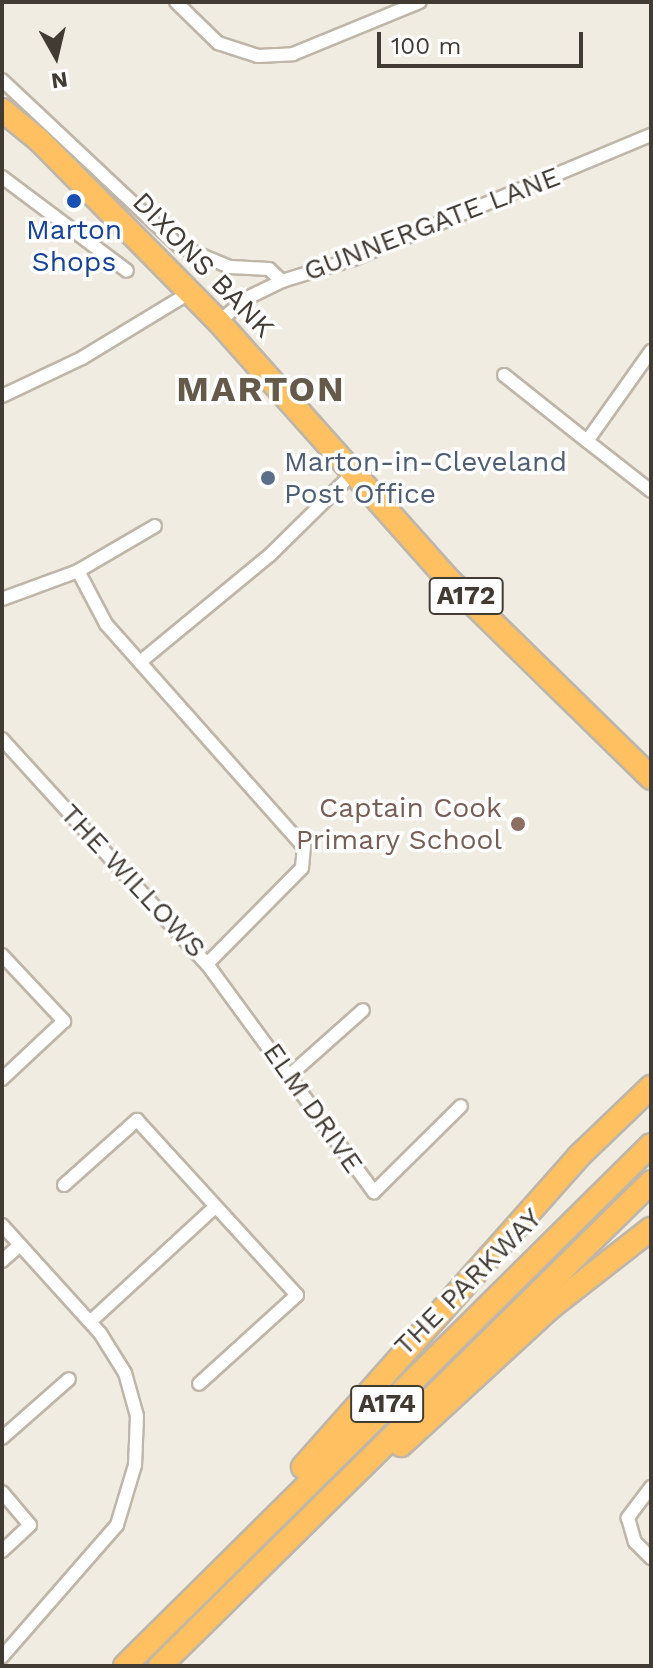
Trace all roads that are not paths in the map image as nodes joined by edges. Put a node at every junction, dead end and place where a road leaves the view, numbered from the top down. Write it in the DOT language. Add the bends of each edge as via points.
graph roads {
  1 [pos="176,2"];
  2 [pos="420,2"];
  3 [pos="2,80"];
  4 [pos="2,110"];
  5 [pos="651,135"];
  6 [pos="2,177"];
  7 [pos="132,255"];
  8 [pos="282,281"];
  9 [pos="189,293"];
  10 [pos="219,322"];
  11 [pos="651,351"];
  12 [pos="504,375"];
  13 [pos="2,396"];
  14 [pos="587,441"];
  15 [pos="352,474"];
  16 [pos="651,491"];
  17 [pos="155,526"];
  18 [pos="78,571"];
  19 [pos="2,599"];
  20 [pos="140,662"];
  21 [pos="585,712"];
  22 [pos="2,739"];
  23 [pos="651,760"];
  24 [pos="651,778"];
  25 [pos="2,955"];
  26 [pos="207,964"];
  27 [pos="363,1010"];
  28 [pos="291,1074"];
  29 [pos="2,1079"];
  30 [pos="651,1087"];
  31 [pos="461,1106"];
  32 [pos="651,1145"];
  33 [pos="651,1182"];
  34 [pos="64,1185"];
  35 [pos="215,1207"];
  36 [pos="2,1225"];
  37 [pos="651,1229"];
  38 [pos="20,1245"];
  39 [pos="2,1261"];
  40 [pos="91,1321"];
  41 [pos="69,1379"];
  42 [pos="199,1384"];
  43 [pos="2,1438"];
  44 [pos="651,1487"];
  45 [pos="2,1492"];
  46 [pos="276,1550"];
  47 [pos="2,1551"];
  48 [pos="241,1551"];
  49 [pos="651,1558"];
  50 [pos="2,1657"];
  51 [pos="125,1666"];
  52 [pos="160,1666"];
  1 -- 2 [label="street" via="218,43 258,56 293,54"];
  3 -- 8 [label="street" via="179,246 230,267 269,269"];
  4 -- 9 [label="highway, DIXONS BANK / A172" via="39,140"];
  5 -- 8 [label="street, GUNNERGATE LANE" via="354,259"];
  6 -- 7 [label="street" via="124,268"];
  8 -- 10 [label="street, GUNNERGATE LANE" via="245,299"];
  9 -- 10 [label="highway, DIXONS BANK / A172"];
  9 -- 13 [label="street" via="82,358"];
  10 -- 15 [label="highway, DIXONS BANK / A172"];
  11 -- 14 [label="street"];
  12 -- 14 [label="street"];
  14 -- 16 [label="street"];
  15 -- 20 [label="street" via="270,555"];
  15 -- 21 [label="highway, DIXONS BANK / A172" via="448,579"];
  17 -- 18 [label="street"];
  18 -- 19 [label="street"];
  18 -- 20 [label="street, THE WILLOWS" via="106,624"];
  20 -- 26 [label="street, THE WILLOWS" via="304,847 298,875"];
  21 -- 23 [label="highway, A172"];
  21 -- 24 [label="highway, A172"];
  22 -- 26 [label="street, THE WILLOWS"];
  25 -- 29 [label="street" via="64,1021"];
  26 -- 28 [label="street, ELM DRIVE"];
  27 -- 28 [label="street"];
  28 -- 31 [label="street, ELM DRIVE" via="374,1192"];
  30 -- 48 [label="highway" via="579,1156 281,1491"];
  32 -- 48 [label="highway, THE PARKWAY / A174"];
  33 -- 46 [label="highway, THE PARKWAY / A174"];
  34 -- 35 [label="street" via="137,1120"];
  35 -- 40 [label="street"];
  35 -- 42 [label="street" via="297,1295"];
  36 -- 38 [label="street"];
  37 -- 46 [label="highway, A174" via="551,1307 389,1457"];
  38 -- 39 [label="street"];
  38 -- 40 [label="street"];
  40 -- 50 [label="street" via="113,1351 133,1395 135,1465 117,1525"];
  41 -- 43 [label="street"];
  44 -- 49 [label="street" via="628,1518 635,1542"];
  45 -- 47 [label="street" via="30,1525"];
  46 -- 52 [label="highway, THE PARKWAY / A174"];
  48 -- 51 [label="highway, THE PARKWAY / A174"];
}
